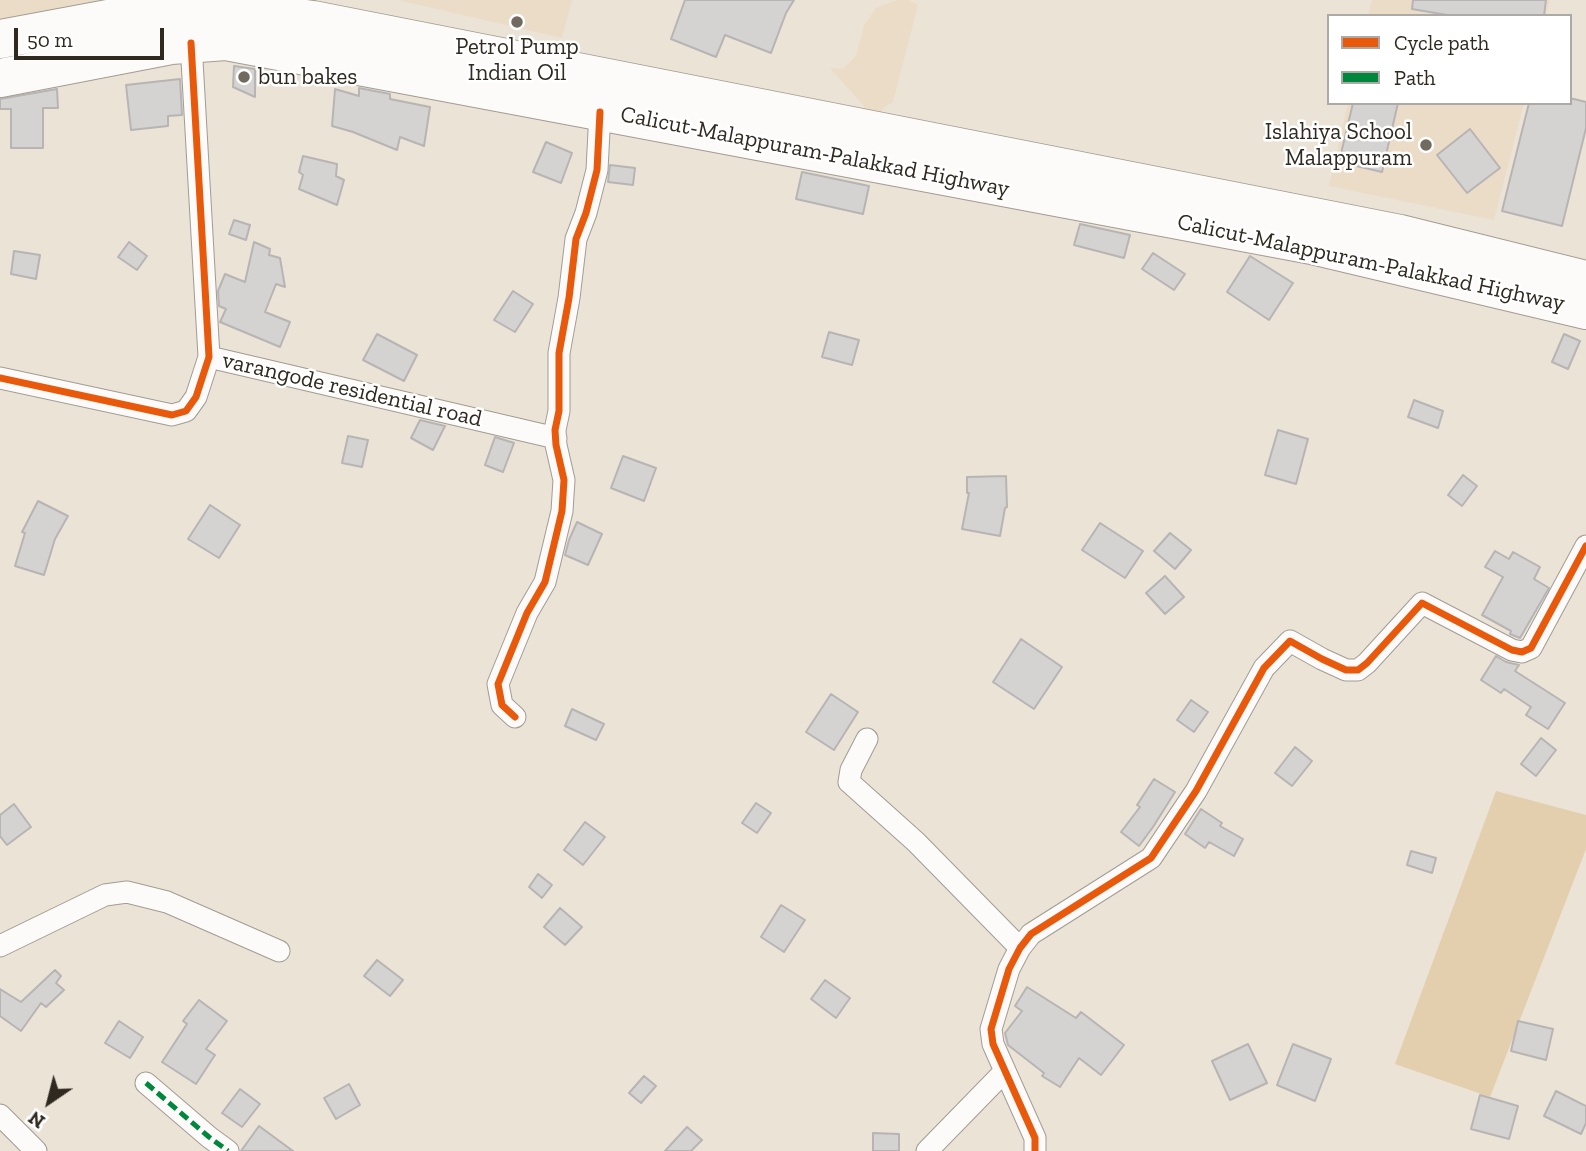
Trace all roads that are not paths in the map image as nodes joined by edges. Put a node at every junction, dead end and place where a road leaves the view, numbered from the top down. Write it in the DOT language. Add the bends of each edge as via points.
graph roads {
  1 [pos="3,38"];
  2 [pos="191,43"];
  3 [pos="7,77"];
  4 [pos="600,112"];
  5 [pos="1586,280"];
  6 [pos="1586,310"];
  7 [pos="209,356"];
  8 [pos="0,378"];
  9 [pos="556,438"];
  10 [pos="1586,546"];
  11 [pos="516,718"];
  12 [pos="867,739"];
  13 [pos="0,946"];
  14 [pos="1020,948"];
  15 [pos="279,951"];
  16 [pos="1006,1071"];
  17 [pos="146,1083"];
  18 [pos="0,1115"];
  19 [pos="36,1151"];
  20 [pos="228,1151"];
  21 [pos="927,1151"];
  22 [pos="1035,1151"];
  1 -- 3 [label="highway"];
  1 -- 5 [label="highway, Calicut-Malappuram-Palakkad Highway" via="167,8 230,9 313,20 1400,234"];
  2 -- 3 [label="highway, Calicut-Malappuram-Palakkad Highway"];
  2 -- 4 [label="highway, Calicut-Malappuram-Palakkad Highway" via="226,41"];
  2 -- 7 [label="street, varangode residential road"];
  4 -- 6 [label="highway, Calicut-Malappuram-Palakkad Highway" via="1312,245"];
  4 -- 9 [label="street" via="597,170 576,239 559,353"];
  7 -- 8 [label="street" via="196,397 186,411 172,415"];
  7 -- 9 [label="street, varangode residential road"];
  9 -- 11 [label="street" via="564,480 562,511 545,582 498,684 502,705"];
  10 -- 14 [label="street" via="1531,648 1522,652 1422,603 1358,670 1346,670 1290,640 1264,668 1196,791 1151,858 1031,934"];
  12 -- 14 [label="street" via="849,782 916,842"];
  13 -- 15 [label="street" via="105,895 127,892 167,902"];
  14 -- 16 [label="street" via="991,1029"];
  16 -- 21 [label="street"];
  16 -- 22 [label="street" via="1035,1138"];
  17 -- 20 [label="street"];
  18 -- 19 [label="street"];
}
